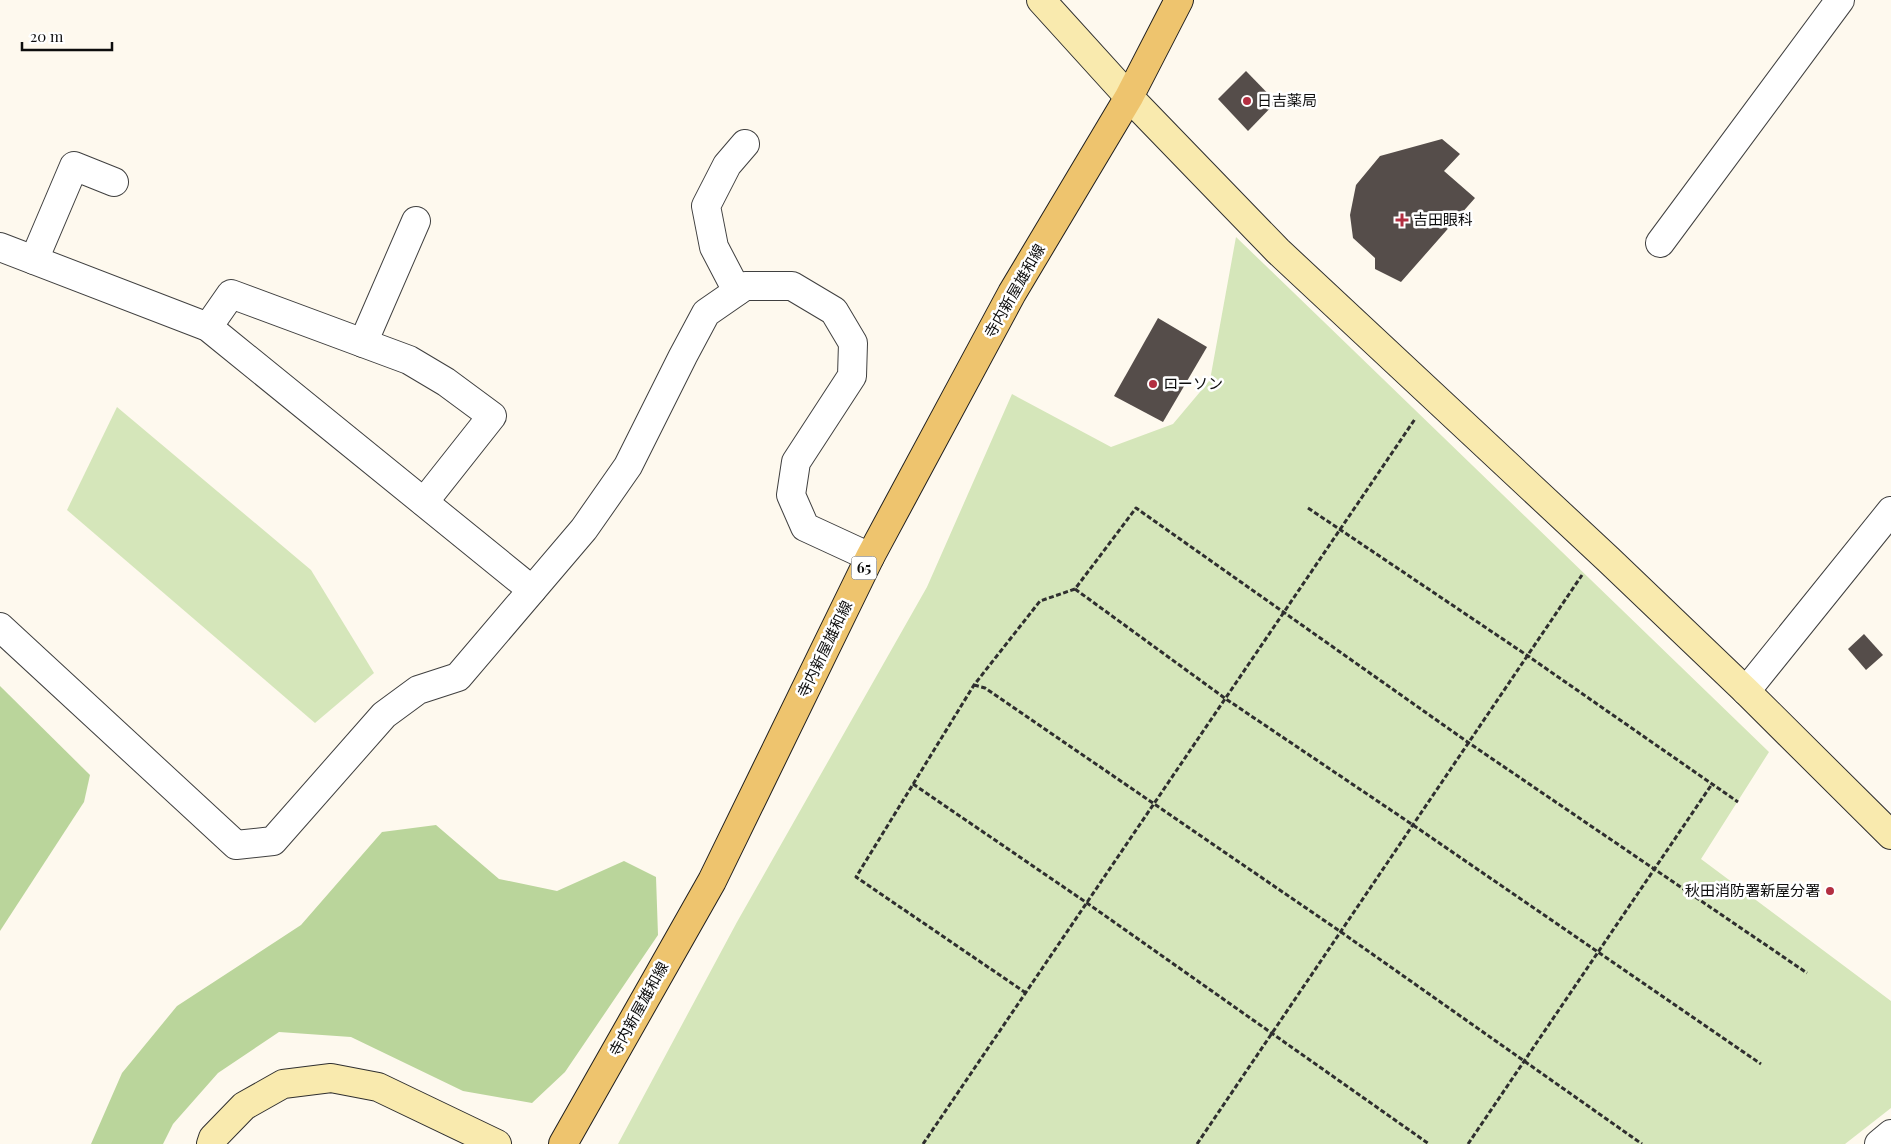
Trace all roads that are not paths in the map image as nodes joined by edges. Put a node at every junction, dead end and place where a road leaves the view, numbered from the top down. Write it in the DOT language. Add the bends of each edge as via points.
graph roads {
  1 [pos="1041,0"];
  2 [pos="1179,0"];
  3 [pos="1840,0"];
  4 [pos="1129,97"];
  5 [pos="745,144"];
  6 [pos="114,182"];
  7 [pos="416,221"];
  8 [pos="1660,243"];
  9 [pos="0,247"];
  10 [pos="34,260"];
  11 [pos="738,291"];
  12 [pos="208,327"];
  13 [pos="363,343"];
  14 [pos="424,502"];
  15 [pos="1891,510"];
  16 [pos="870,557"];
  17 [pos="532,590"];
  18 [pos="0,627"];
  19 [pos="1746,691"];
  20 [pos="1891,835"];
  21 [pos="1891,1134"];
  22 [pos="211,1144"];
  23 [pos="497,1144"];
  24 [pos="563,1144"];
  25 [pos="1878,1144"];
  1 -- 4 [label="street"];
  2 -- 4 [label="main road, 寺内新屋雄和線 / 65"];
  3 -- 8 [label="street"];
  4 -- 16 [label="main road, 寺内新屋雄和線 / 65" via="1012,293"];
  4 -- 19 [label="street" via="1278,251"];
  5 -- 11 [label="street" via="727,164 706,206 714,247"];
  6 -- 10 [label="street" via="74,166"];
  7 -- 13 [label="street"];
  9 -- 10 [label="street"];
  10 -- 12 [label="street"];
  11 -- 16 [label="street" via="745,286 792,286 834,311 853,343 852,376 796,462 791,495 805,527"];
  11 -- 17 [label="street" via="706,313 628,466 584,529"];
  12 -- 13 [label="street" via="232,294"];
  12 -- 14 [label="street"];
  13 -- 14 [label="street" via="409,360 492,416"];
  14 -- 17 [label="street"];
  15 -- 19 [label="street"];
  16 -- 24 [label="main road, 寺内新屋雄和線 / 65" via="712,881"];
  17 -- 18 [label="street" via="458,677 418,690 384,715 273,840 236,845"];
  19 -- 20 [label="street"];
  21 -- 25 [label="street"];
  22 -- 23 [label="street" via="244,1106 283,1084 331,1078 378,1086"];
}
